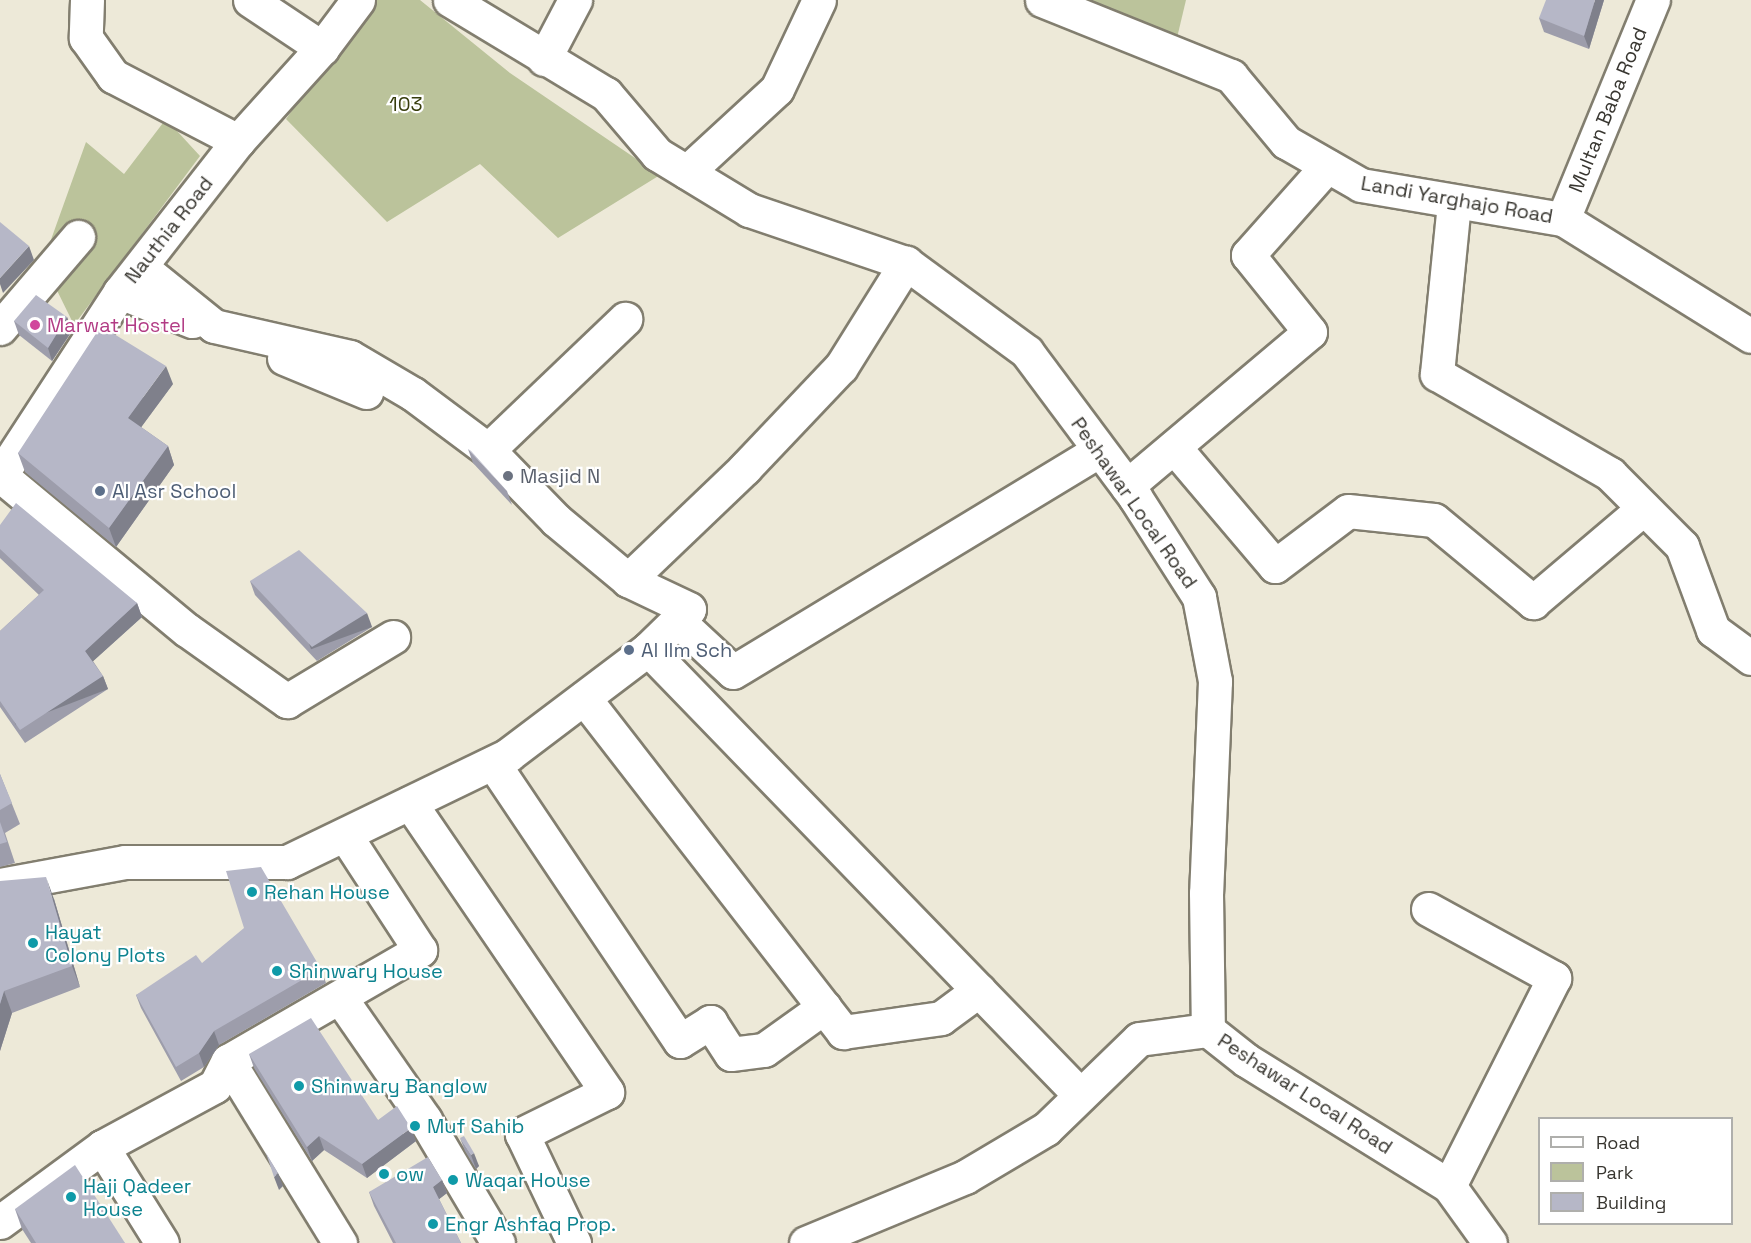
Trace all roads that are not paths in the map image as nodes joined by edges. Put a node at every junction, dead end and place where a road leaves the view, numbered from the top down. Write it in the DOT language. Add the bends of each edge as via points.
graph roads {
  1 [pos="87,0"];
  2 [pos="250,0"];
  3 [pos="358,0"];
  4 [pos="450,0"];
  5 [pos="575,0"];
  6 [pos="819,0"];
  7 [pos="1042,0"];
  8 [pos="1653,0"];
  9 [pos="322,48"];
  10 [pos="544,59"];
  11 [pos="238,141"];
  12 [pos="1327,166"];
  13 [pos="687,172"];
  14 [pos="1454,203"];
  15 [pos="1563,219"];
  16 [pos="78,237"];
  17 [pos="906,263"];
  18 [pos="142,268"];
  19 [pos="120,292"];
  20 [pos="626,319"];
  21 [pos="0,328"];
  22 [pos="1751,336"];
  23 [pos="366,392"];
  24 [pos="1174,447"];
  25 [pos="488,450"];
  26 [pos="1099,450"];
  27 [pos="0,475"];
  28 [pos="1127,486"];
  29 [pos="1644,508"];
  30 [pos="628,580"];
  31 [pos="677,620"];
  32 [pos="393,637"];
  33 [pos="648,649"];
  34 [pos="1751,658"];
  35 [pos="584,698"];
  36 [pos="493,763"];
  37 [pos="410,803"];
  38 [pos="345,835"];
  39 [pos="0,885"];
  40 [pos="1428,909"];
  41 [pos="979,990"];
  42 [pos="341,999"];
  43 [pos="824,1007"];
  44 [pos="1208,1030"];
  45 [pos="228,1061"];
  46 [pos="1080,1095"];
  47 [pos="102,1147"];
  48 [pos="1449,1186"];
  49 [pos="0,1222"];
  50 [pos="162,1243"];
  51 [pos="340,1243"];
  52 [pos="498,1243"];
  53 [pos="574,1243"];
  54 [pos="806,1243"];
  55 [pos="1490,1243"];
  1 -- 11 [label="street" via="86,38 113,76"];
  2 -- 9 [label="street"];
  3 -- 9 [label="street, Nauthia Road"];
  4 -- 10 [label="street, Peshawar Local Road"];
  5 -- 10 [label="street"];
  6 -- 13 [label="street" via="777,89"];
  7 -- 12 [label="street, Landi Yarghajo Road" via="1231,76 1286,142"];
  8 -- 15 [label="street, Multan Baba Road"];
  9 -- 11 [label="street, Nauthia Road"];
  10 -- 13 [label="street, Peshawar Local Road" via="606,94 657,154"];
  11 -- 18 [label="street, Nauthia Road"];
  12 -- 14 [label="street, Landi Yarghajo Road" via="1361,185"];
  12 -- 24 [label="street" via="1248,255 1310,332"];
  13 -- 17 [label="street, Peshawar Local Road" via="749,210"];
  14 -- 15 [label="street, Landi Yarghajo Road"];
  14 -- 29 [label="street" via="1437,374 1610,474"];
  15 -- 22 [label="street, Landi Yarghajo Road"];
  16 -- 21 [label="street"];
  17 -- 26 [label="street, Peshawar Local Road" via="1027,352"];
  17 -- 30 [label="street" via="841,367 745,468"];
  18 -- 19 [label="street, Nauthia Road"];
  18 -- 25 [label="street" via="214,326 350,357 413,394"];
  19 -- 23 [label="street"];
  19 -- 27 [label="street, Nauthia Road"];
  20 -- 25 [label="street"];
  24 -- 28 [label="street"];
  24 -- 29 [label="street" via="1275,566 1348,511 1434,520 1533,602"];
  25 -- 30 [label="street" via="556,520"];
  26 -- 28 [label="street, Peshawar Local Road"];
  26 -- 31 [label="street" via="733,672"];
  27 -- 32 [label="street" via="187,630 287,701"];
  28 -- 44 [label="street, Peshawar Local Road" via="1199,597 1215,681 1206,893"];
  29 -- 34 [label="street" via="1682,546 1713,630"];
  30 -- 31 [label="street" via="689,609"];
  31 -- 33 [label="street"];
  33 -- 35 [label="street"];
  33 -- 41 [label="street"];
  35 -- 36 [label="street"];
  35 -- 43 [label="street"];
  36 -- 37 [label="street"];
  36 -- 43 [label="street" via="680,1041 710,1022 731,1054 764,1050"];
  37 -- 38 [label="street"];
  37 -- 53 [label="street" via="607,1092 522,1134"];
  38 -- 39 [label="street" via="287,862 124,862"];
  38 -- 42 [label="street" via="420,950"];
  40 -- 48 [label="street" via="1554,978"];
  41 -- 43 [label="street" via="941,1018 843,1032"];
  41 -- 46 [label="street"];
  42 -- 45 [label="street"];
  42 -- 52 [label="street" via="425,1120"];
  44 -- 46 [label="street" via="1139,1039"];
  44 -- 48 [label="street, Peshawar Local Road" via="1246,1060"];
  45 -- 47 [label="street" via="215,1086"];
  45 -- 51 [label="street"];
  46 -- 54 [label="street" via="1046,1129 965,1177"];
  47 -- 49 [label="street"];
  47 -- 50 [label="street"];
  48 -- 55 [label="street, Peshawar Local Road"];
}
